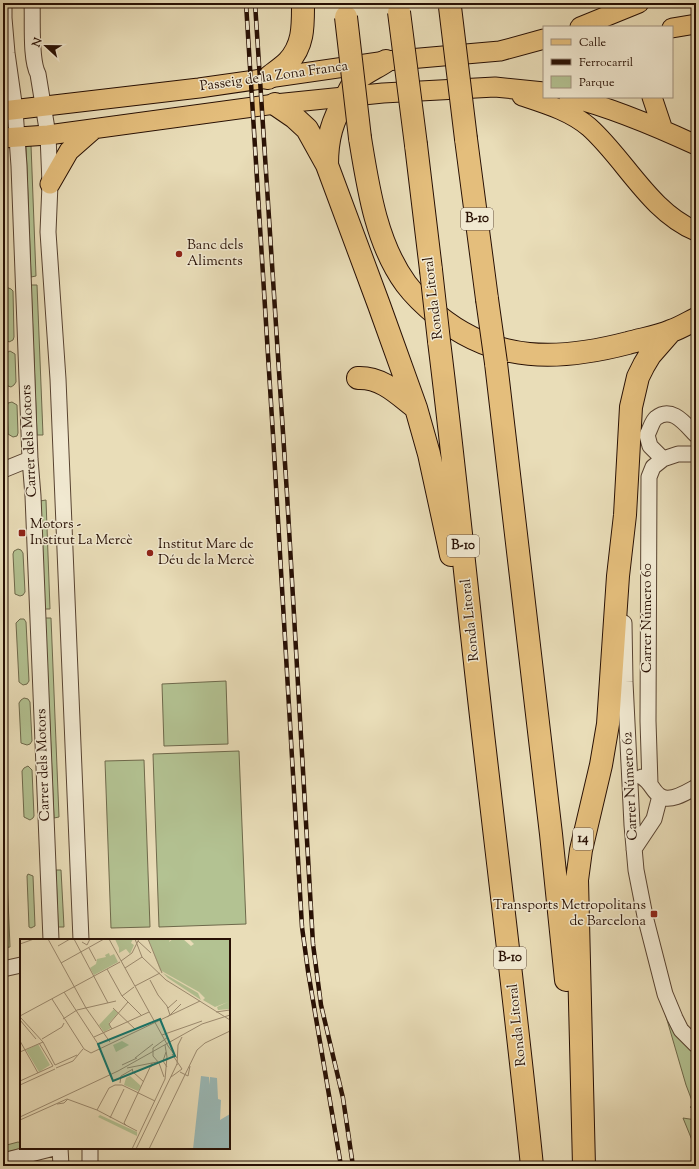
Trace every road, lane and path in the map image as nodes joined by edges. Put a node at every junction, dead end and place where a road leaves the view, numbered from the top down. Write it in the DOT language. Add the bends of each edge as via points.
graph roads {
  1 [pos="4,3"];
  2 [pos="32,3"];
  3 [pos="303,3"];
  4 [pos="638,3"];
  5 [pos="450,5"];
  6 [pos="398,7"];
  7 [pos="345,10"];
  8 [pos="582,26"];
  9 [pos="543,39"];
  10 [pos="543,48"];
  11 [pos="500,51"];
  12 [pos="386,61"];
  13 [pos="268,78"];
  14 [pos="495,87"];
  15 [pos="543,92"];
  16 [pos="345,97"];
  17 [pos="572,98"];
  18 [pos="652,98"];
  19 [pos="275,104"];
  20 [pos="44,106"];
  21 [pos="9,110"];
  22 [pos="94,128"];
  23 [pos="662,130"];
  24 [pos="48,135"];
  25 [pos="10,137"];
  26 [pos="696,145"];
  27 [pos="327,165"];
  28 [pos="50,184"];
  29 [pos="696,231"];
  30 [pos="696,319"];
  31 [pos="671,331"];
  32 [pos="358,378"];
  33 [pos="416,408"];
  34 [pos="696,435"];
  35 [pos="696,454"];
  36 [pos="30,459"];
  37 [pos="663,459"];
  38 [pos="3,470"];
  39 [pos="625,515"];
  40 [pos="485,751"];
  41 [pos="630,775"];
  42 [pos="650,784"];
  43 [pos="696,787"];
  44 [pos="660,796"];
  45 [pos="634,849"];
  46 [pos="51,939"];
  47 [pos="81,939"];
  48 [pos="20,965"];
  49 [pos="3,969"];
  50 [pos="696,1045"];
  51 [pos="50,1149"];
  52 [pos="60,1149"];
  53 [pos="90,1149"];
  54 [pos="3,1161"];
  55 [pos="61,1166"];
  56 [pos="90,1166"];
  57 [pos="532,1166"];
  58 [pos="583,1166"];
  1 -- 21 [label="street, Carrer dels Motors"];
  2 -- 20 [label="street, Carrer dels Motors" via="35,69"];
  3 -- 13 [label="highway" via="303,30 298,48 288,63"];
  4 -- 8 [label="main road"];
  5 -- 58 [label="highway, B-10, bridge" via="496,363 551,834"];
  6 -- 40 [label="highway, Ronda Litoral / B-10, bridge" via="458,497"];
  7 -- 31 [label="highway, bridge" via="360,138 375,215 394,265 410,289 431,310 451,327 481,343 503,350 541,356 600,350"];
  9 -- 11 [label="main road, Passeig de la Zona Franca"];
  10 -- 11 [label="main road"];
  11 -- 12 [label="main road, Passeig de la Zona Franca"];
  12 -- 13 [label="main road, Passeig de la Zona Franca"];
  12 -- 16 [label="highway" via="357,80"];
  13 -- 20 [label="main road, Passeig de la Zona Franca"];
  14 -- 15 [label="main road"];
  14 -- 16 [label="main road, Passeig de la Zona Franca"];
  14 -- 29 [label="main road" via="577,118 609,148 657,204"];
  16 -- 19 [label="main road, Passeig de la Zona Franca"];
  16 -- 27 [label="highway" via="329,137"];
  17 -- 23 [label="main road" via="607,108"];
  18 -- 23 [label="main road"];
  19 -- 22 [label="main road, Passeig de la Zona Franca"];
  19 -- 27 [label="highway" via="307,129"];
  20 -- 21 [label="main road, Passeig de la Zona Franca"];
  20 -- 24 [label="street, Carrer dels Motors"];
  21 -- 25 [label="street, Carrer dels Motors"];
  22 -- 24 [label="main road, Passeig de la Zona Franca"];
  22 -- 28 [label="main road" via="69,151"];
  23 -- 26 [label="main road"];
  24 -- 25 [label="main road, Passeig de la Zona Franca"];
  24 -- 28 [label="street, Carrer dels Motors"];
  25 -- 36 [label="street, Carrer dels Motors"];
  27 -- 33 [label="highway"];
  28 -- 47 [label="street, Carrer dels Motors" via="48,232 58,379"];
  30 -- 31 [label="highway"];
  31 -- 39 [label="highway" via="650,355 638,377 634,391"];
  32 -- 33 [label="highway" via="367,377 379,381"];
  33 -- 40 [label="highway" via="445,522"];
  34 -- 37 [label="street" via="680,418 670,414 655,418 647,435 650,446"];
  35 -- 37 [label="street" via="678,454"];
  36 -- 38 [label="street"];
  36 -- 46 [label="street, Carrer dels Motors"];
  37 -- 42 [label="street, Carrer Número 60" via="653,467 649,477"];
  39 -- 41 [label="street, Carrer Número 62" via="623,587"];
  39 -- 58 [label="highway, 14" via="618,576 608,724 577,880"];
  40 -- 57 [label="highway, Ronda Litoral / B-10" via="518,1024"];
  41 -- 42 [label="street" via="637,774"];
  41 -- 45 [label="street, Carrer Número 62"];
  42 -- 44 [label="street"];
  43 -- 44 [label="street" via="671,798"];
  44 -- 45 [label="street" via="654,819"];
  45 -- 50 [label="street, Carrer Número 62" via="645,916 665,994 681,1030"];
  48 -- 49 [label="street"];
  51 -- 54 [label="street"];
  52 -- 55 [label="street"];
  53 -- 56 [label="street"];
}
